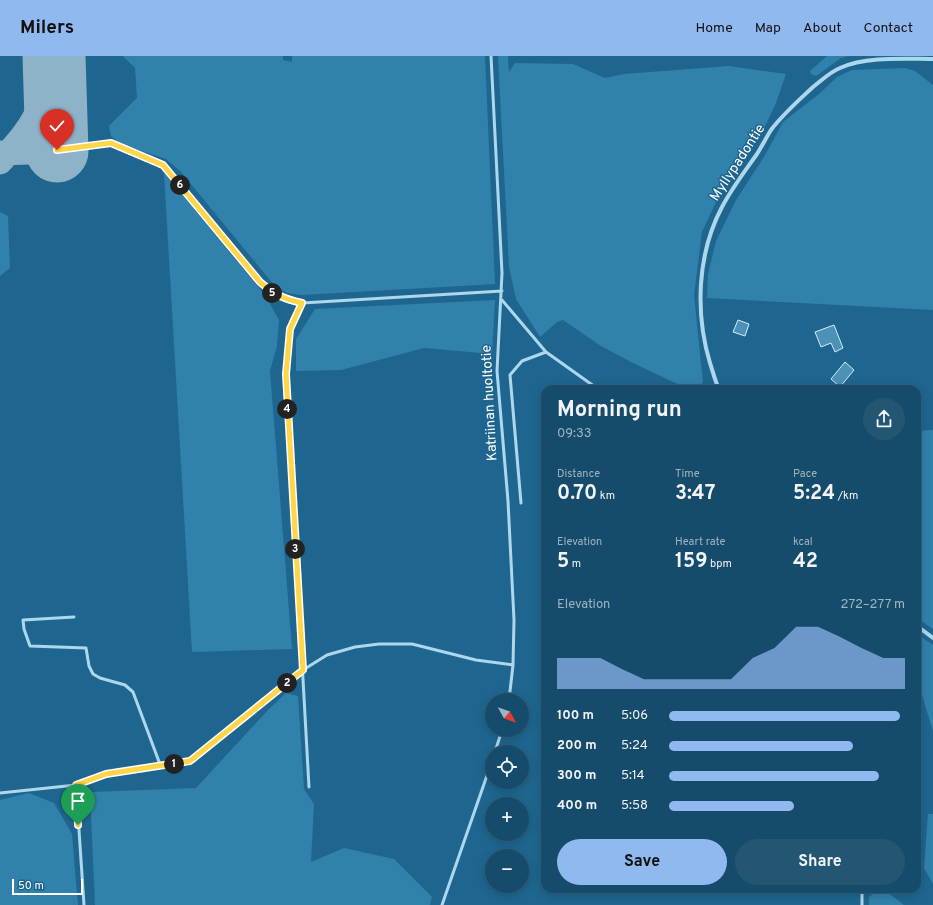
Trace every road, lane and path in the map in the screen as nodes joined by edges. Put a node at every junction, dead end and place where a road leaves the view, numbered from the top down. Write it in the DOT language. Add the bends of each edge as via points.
graph roads {
  1 [pos="491,56"];
  2 [pos="933,59"];
  3 [pos="57,150"];
  4 [pos="502,291"];
  5 [pos="502,300"];
  6 [pos="302,303"];
  7 [pos="546,352"];
  8 [pos="592,385"];
  9 [pos="716,385"];
  10 [pos="521,503"];
  11 [pos="74,617"];
  12 [pos="921,629"];
  13 [pos="933,638"];
  14 [pos="513,665"];
  15 [pos="303,670"];
  16 [pos="510,693"];
  17 [pos="161,766"];
  18 [pos="485,781"];
  19 [pos="76,785"];
  20 [pos="309,787"];
  21 [pos="0,793"];
  22 [pos="862,893"];
  23 [pos="84,905"];
  24 [pos="442,905"];
  25 [pos="862,905"];
  1 -- 4 [label="lane, Katriinan huoltotie"];
  2 -- 9 [label="street, Myllypadontie" via="875,60 842,67 796,102 771,130 721,208 706,252 701,286 702,320 707,353"];
  3 -- 6 [label="lane" via="111,143 163,165 260,282 282,298"];
  4 -- 5 [label="lane, Katriinan huoltotie"];
  4 -- 6 [label="lane"];
  5 -- 7 [label="lane"];
  5 -- 14 [label="lane, Katriinan huoltotie" via="497,371 509,517 514,620"];
  6 -- 15 [label="lane" via="290,329 286,374"];
  7 -- 8 [label="lane"];
  7 -- 10 [label="lane" via="522,361 510,375"];
  11 -- 17 [label="lane" via="23,620 30,646 86,648 93,674 125,685 133,692"];
  12 -- 13 [label="street"];
  14 -- 15 [label="lane" via="476,660 412,644 379,644 355,647 327,655"];
  14 -- 16 [label="lane, Katriinan huoltotie"];
  15 -- 17 [label="lane" via="190,761"];
  15 -- 20 [label="lane"];
  17 -- 19 [label="lane" via="106,774"];
  18 -- 24 [label="lane"];
  19 -- 21 [label="lane"];
  19 -- 23 [label="lane"];
  22 -- 25 [label="lane"];
}
